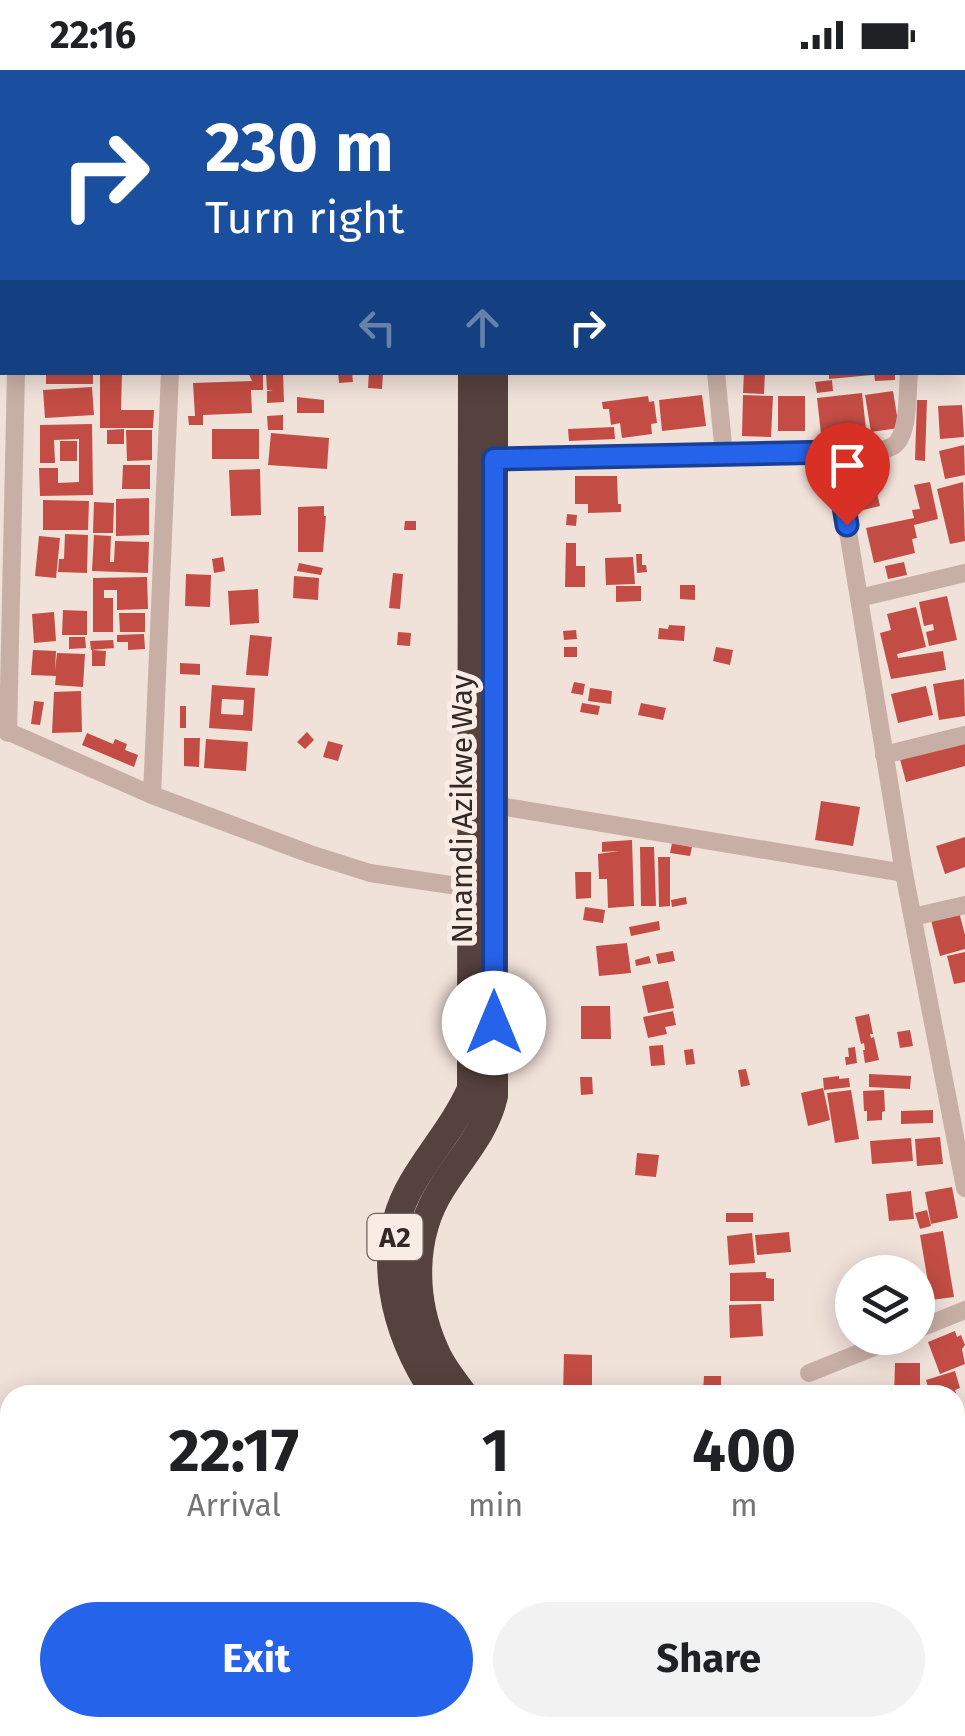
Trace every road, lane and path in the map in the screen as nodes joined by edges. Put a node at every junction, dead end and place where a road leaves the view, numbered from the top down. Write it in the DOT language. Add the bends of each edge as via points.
graph roads {
  1 [pos="16,375"];
  2 [pos="170,375"];
  3 [pos="472,375"];
  4 [pos="494,375"];
  5 [pos="716,375"];
  6 [pos="909,375"];
  7 [pos="835,452"];
  8 [pos="724,454"];
  9 [pos="494,459"];
  10 [pos="965,573"];
  11 [pos="859,598"];
  12 [pos="4,731"];
  13 [pos="965,736"];
  14 [pos="884,755"];
  15 [pos="152,795"];
  16 [pos="494,805"];
  17 [pos="904,873"];
  18 [pos="471,888"];
  19 [pos="965,905"];
  20 [pos="913,916"];
  21 [pos="965,1075"];
  22 [pos="944,1080"];
  23 [pos="965,1188"];
  24 [pos="965,1310"];
  25 [pos="935,1322"];
  26 [pos="855,1355"];
  27 [pos="810,1373"];
  28 [pos="429,1385"];
  29 [pos="457,1385"];
  1 -- 12 [label="street"];
  2 -- 15 [label="street"];
  3 -- 18 [label="highway, Nnamdi Azikwe Way / A2"];
  4 -- 9 [label="highway, Nnamdi Azikwe Way / A2"];
  5 -- 8 [label="street"];
  6 -- 7 [label="street" via="898,444"];
  7 -- 8 [label="street"];
  7 -- 11 [label="street"];
  8 -- 9 [label="street"];
  9 -- 16 [label="highway, Nnamdi Azikwe Way / A2"];
  10 -- 11 [label="street"];
  11 -- 14 [label="street"];
  12 -- 15 [label="street"];
  13 -- 14 [label="street"];
  14 -- 17 [label="street"];
  15 -- 18 [label="street" via="370,873"];
  16 -- 17 [label="street"];
  16 -- 29 [label="highway, Nnamdi Azikwe Way / A2" via="494,1096 484,1128 425,1222 419,1252 424,1321"];
  17 -- 20 [label="street"];
  18 -- 28 [label="highway, Nnamdi Azikwe Way / A2" via="472,1090 411,1185 392,1251 399,1323"];
  19 -- 20 [label="street"];
  20 -- 22 [label="street"];
  21 -- 22 [label="street"];
  22 -- 23 [label="street"];
  24 -- 25 [label="street"];
  26 -- 27 [label="street"];
}
